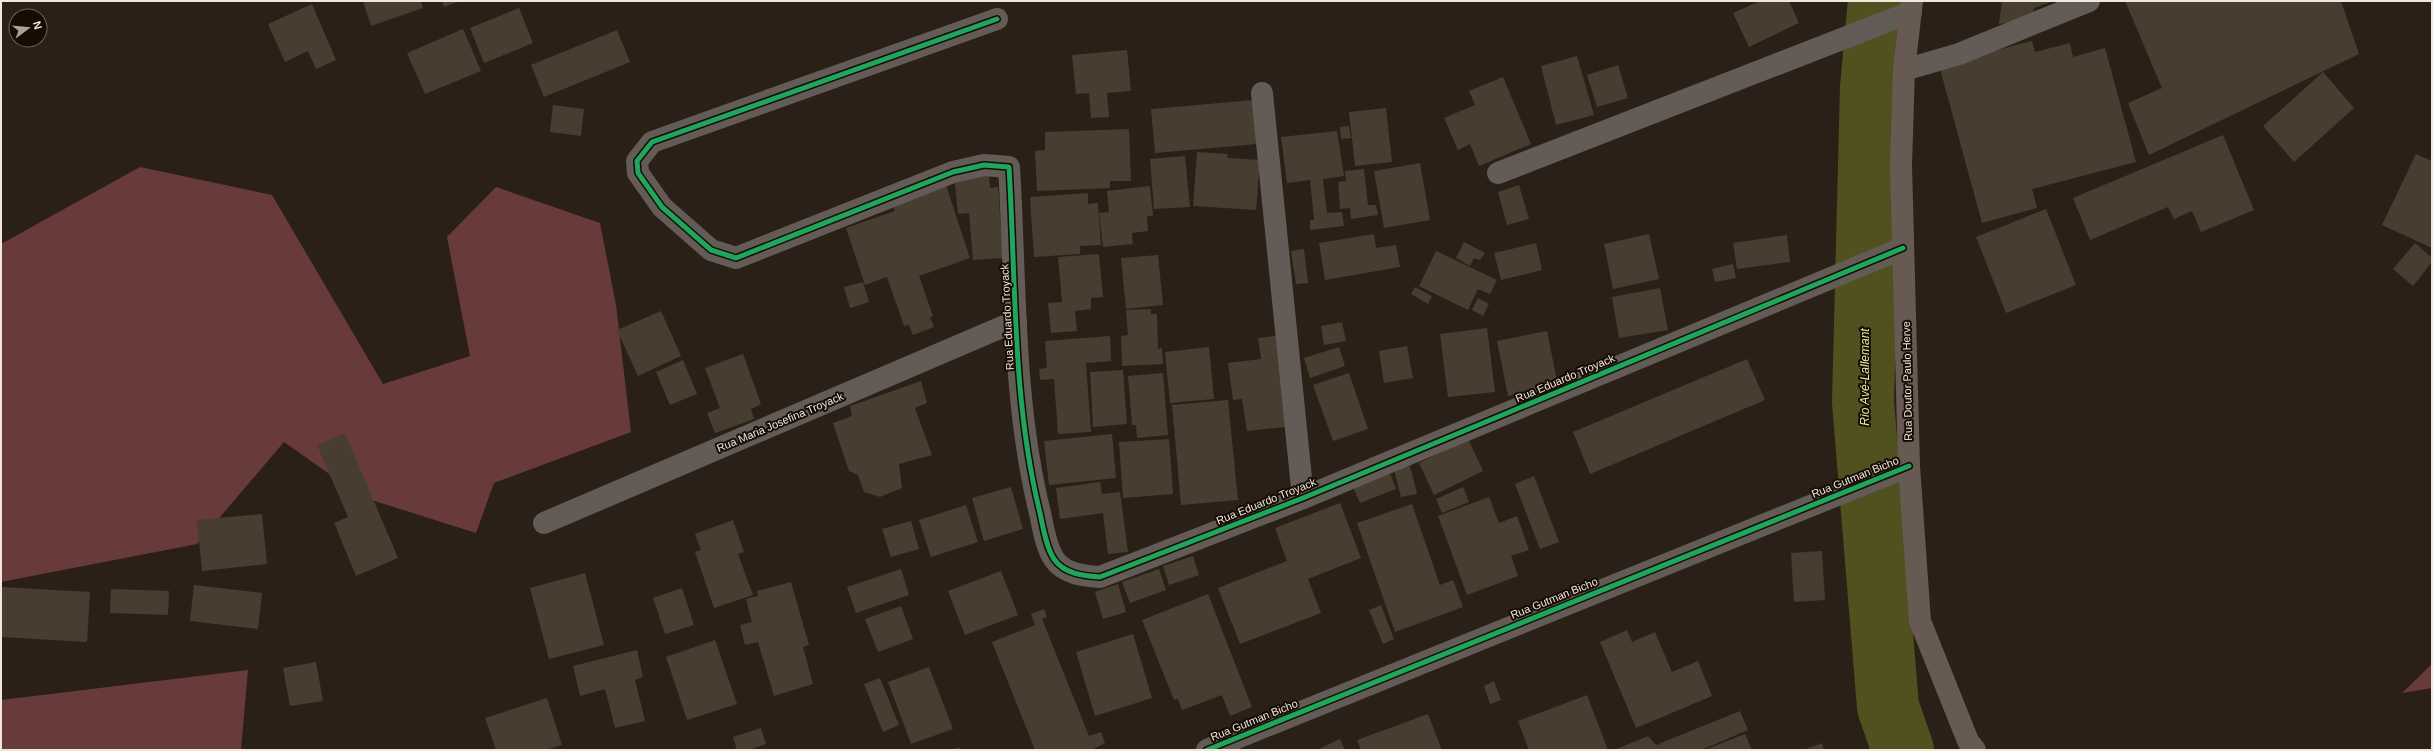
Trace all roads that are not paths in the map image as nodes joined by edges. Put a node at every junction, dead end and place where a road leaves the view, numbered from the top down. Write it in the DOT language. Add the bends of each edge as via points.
graph roads {
  1 [pos="2089,1"];
  2 [pos="1912,6"];
  3 [pos="997,18"];
  4 [pos="1904,70"];
  5 [pos="1262,93"];
  6 [pos="1498,173"];
  7 [pos="1904,248"];
  8 [pos="1016,321"];
  9 [pos="1900,469"];
  10 [pos="1302,498"];
  11 [pos="544,523"];
  12 [pos="1208,750"];
  13 [pos="1975,750"];
  1 -- 4 [label="street" via="1959,54"];
  2 -- 4 [label="main road, Rua Doutor Paulo Herve"];
  2 -- 6 [label="street" via="1887,23"];
  3 -- 8 [label="street, Rua Eduardo Troyack" via="652,142 637,161 638,173 662,207 711,250 736,258 953,172 984,165 1009,167"];
  4 -- 7 [label="main road, Rua Doutor Paulo Herve" via="1901,165"];
  5 -- 10 [label="street"];
  7 -- 9 [label="main road, Rua Doutor Paulo Herve"];
  7 -- 10 [label="street, Rua Eduardo Troyack"];
  8 -- 10 [label="street, Rua Eduardo Troyack" via="1022,402 1033,484 1053,559 1063,569 1080,575 1100,577"];
  8 -- 11 [label="street, Rua Maria Josefina Troyack"];
  9 -- 12 [label="street, Rua Gutman Bicho"];
  9 -- 13 [label="main road, Rua Doutor Paulo Herve" via="1920,620 1968,741"];
}
